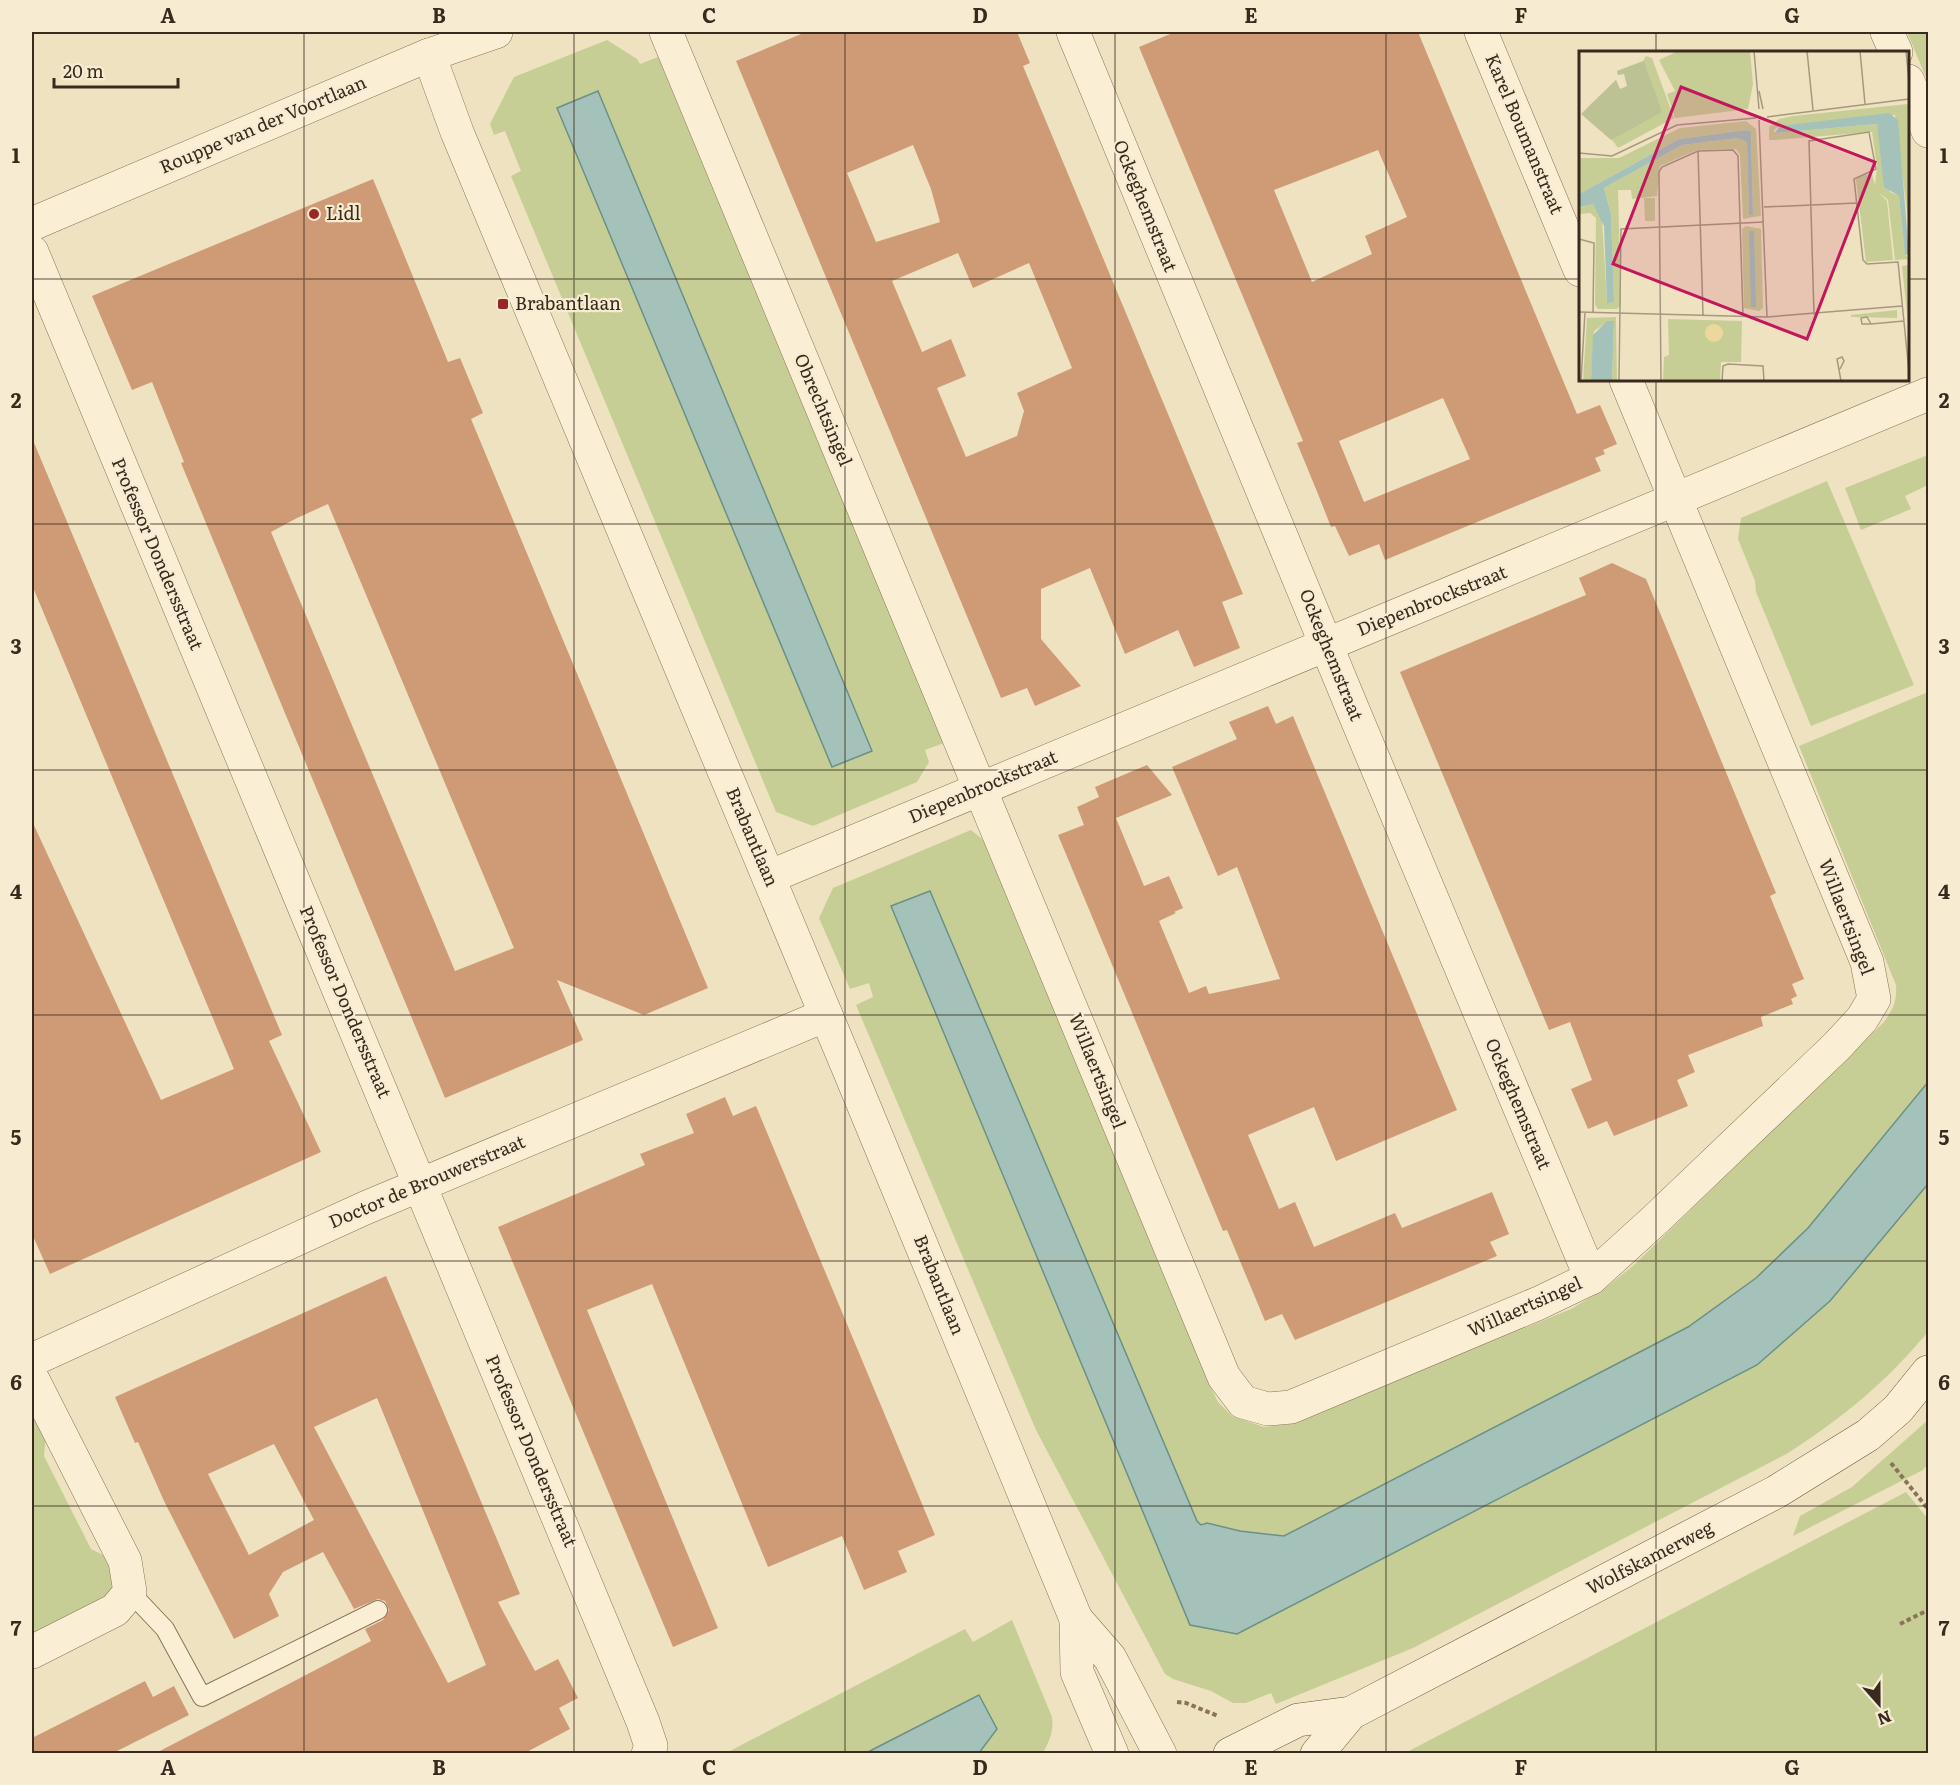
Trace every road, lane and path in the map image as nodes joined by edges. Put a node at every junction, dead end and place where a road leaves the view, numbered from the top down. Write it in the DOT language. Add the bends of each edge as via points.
graph roads {
  1 [pos="496,32"];
  2 [pos="666,32"];
  3 [pos="1073,32"];
  4 [pos="1481,32"];
  5 [pos="1887,32"];
  6 [pos="1896,51"];
  7 [pos="429,55"];
  8 [pos="1909,83"];
  9 [pos="1929,131"];
  10 [pos="32,224"];
  11 [pos="32,252"];
  12 [pos="1579,265"];
  13 [pos="1626,381"];
  14 [pos="1929,394"];
  15 [pos="1676,500"];
  16 [pos="1326,644"];
  17 [pos="980,788"];
  18 [pos="769,877"];
  19 [pos="826,1016"];
  20 [pos="420,1185"];
  21 [pos="1591,1278"];
  22 [pos="32,1360"];
  23 [pos="1929,1372"];
  24 [pos="32,1378"];
  25 [pos="1868,1436"];
  26 [pos="1929,1509"];
  27 [pos="130,1593"];
  28 [pos="378,1610"];
  29 [pos="1929,1610"];
  30 [pos="1076,1619"];
  31 [pos="1900,1624"];
  32 [pos="32,1652"];
  33 [pos="1351,1713"];
  34 [pos="648,1754"];
  35 [pos="1112,1754"];
  36 [pos="1160,1754"];
  37 [pos="1230,1754"];
  38 [pos="1317,1754"];
  1 -- 7 [label="street, Rouppe van der Voortlaan"];
  2 -- 17 [label="street, Obrechtsingel"];
  3 -- 16 [label="street, Ockeghemstraat"];
  4 -- 12 [label="street, Karel Boumanstraat"];
  5 -- 6 [label="street"];
  7 -- 10 [label="street, Rouppe van der Voortlaan"];
  7 -- 18 [label="street, Brabantlaan" via="457,132"];
  8 -- 9 [label="street"];
  11 -- 20 [label="street, Professor Dondersstraat"];
  13 -- 15 [label="street"];
  14 -- 15 [label="street, Diepenbrockstraat"];
  15 -- 16 [label="street, Diepenbrockstraat"];
  15 -- 21 [label="street, Willaertsingel" via="1867,962 1874,999 1837,1046"];
  16 -- 17 [label="street, Diepenbrockstraat"];
  16 -- 21 [label="street, Ockeghemstraat"];
  17 -- 18 [label="street, Diepenbrockstraat"];
  17 -- 21 [label="street, Willaertsingel" via="1224,1377 1243,1402 1268,1409 1291,1407"];
  18 -- 19 [label="street, Brabantlaan"];
  19 -- 20 [label="street, Doctor de Brouwerstraat"];
  19 -- 30 [label="street, Brabantlaan"];
  20 -- 22 [label="street, Doctor de Brouwerstraat"];
  20 -- 34 [label="street, Professor Dondersstraat" via="643,1722 651,1746"];
  23 -- 25 [label="street, Wolfskamerweg" via="1898,1409"];
  24 -- 27 [label="street" via="125,1561"];
  25 -- 26 [label="path"];
  25 -- 33 [label="street, Wolfskamerweg" via="1776,1492"];
  27 -- 28 [label="lane" via="165,1629 202,1697"];
  27 -- 32 [label="street" via="115,1610"];
  29 -- 31 [label="path"];
  30 -- 35 [label="street, Brabantlaan" via="1077,1672"];
  30 -- 36 [label="street, Brabantlaan" via="1110,1658"];
  33 -- 37 [label="street, Wolfskamerweg" via="1298,1720"];
  33 -- 38 [label="street, Wolfskamerweg"];
}
